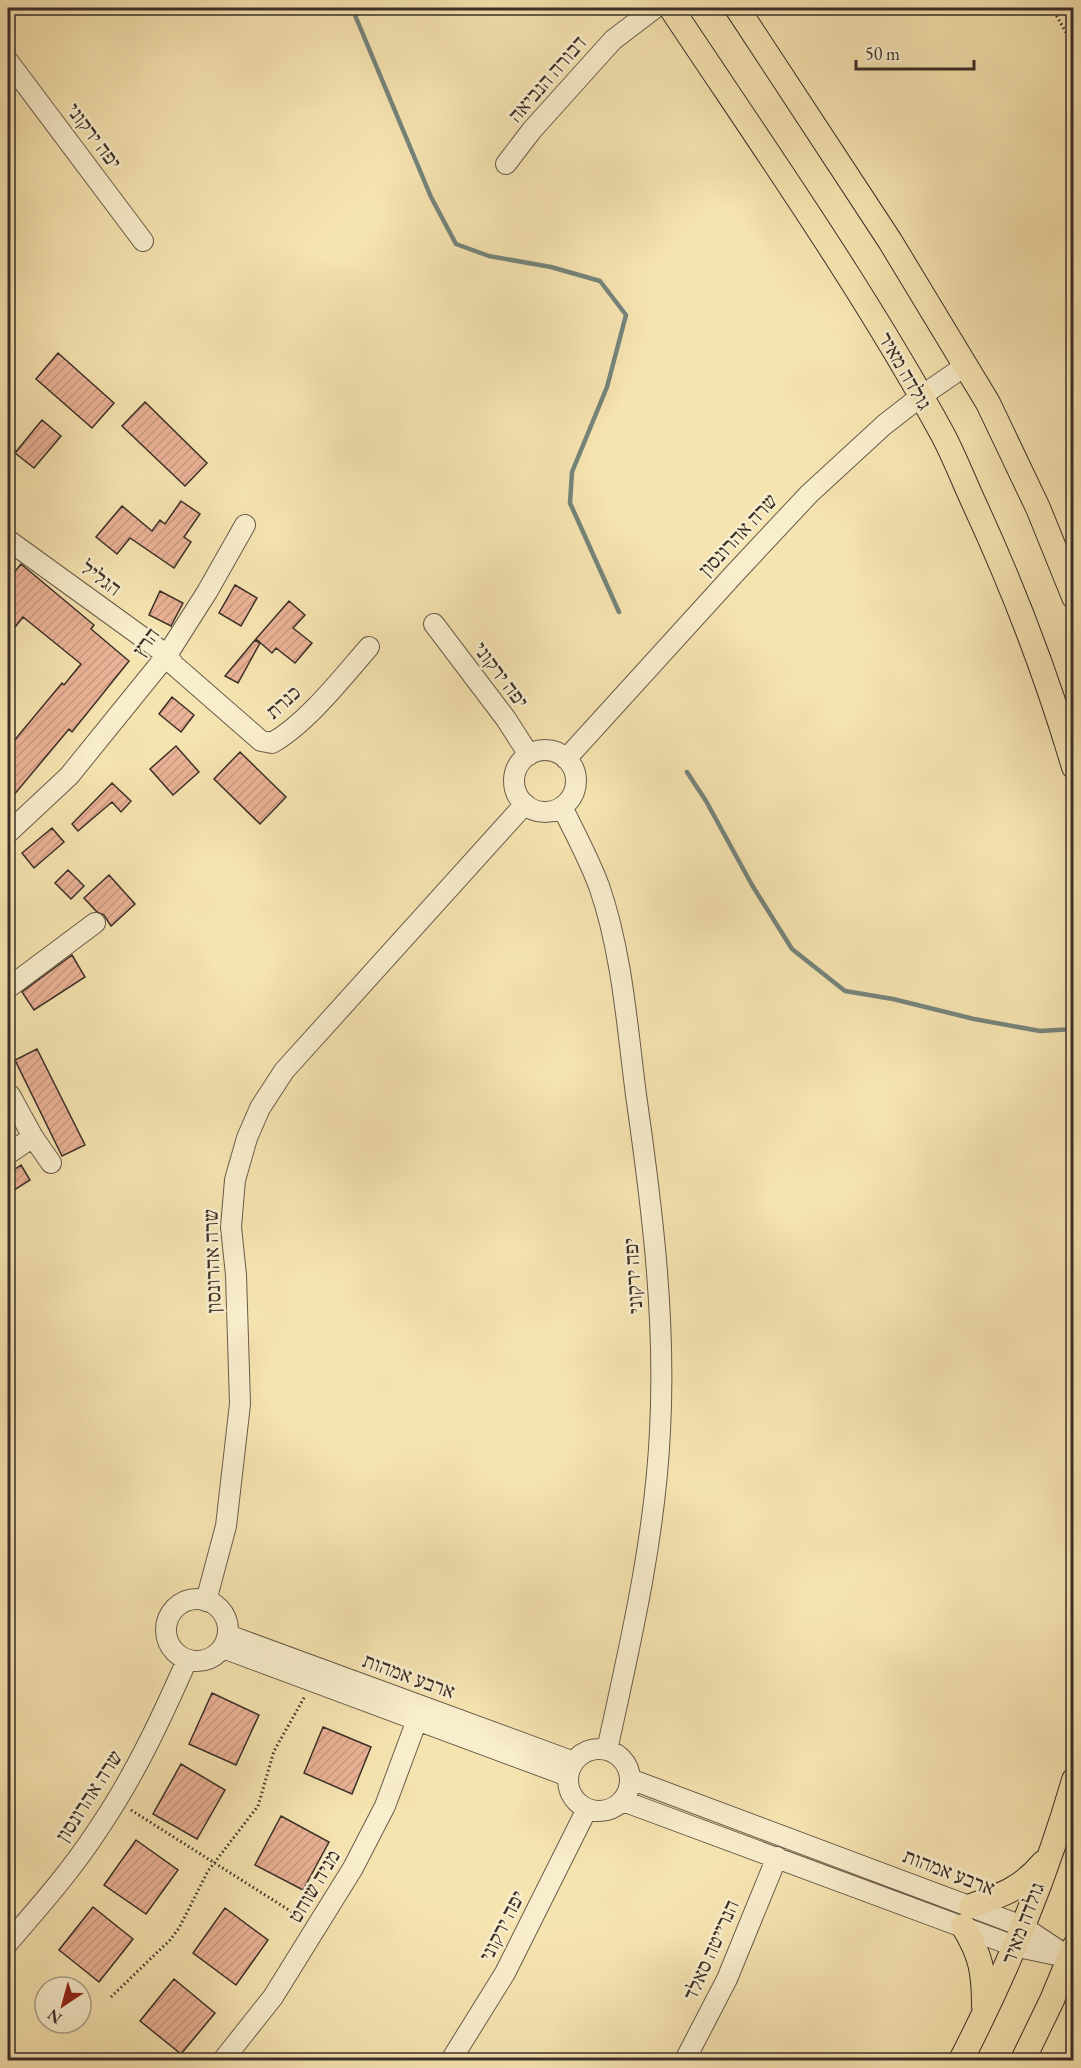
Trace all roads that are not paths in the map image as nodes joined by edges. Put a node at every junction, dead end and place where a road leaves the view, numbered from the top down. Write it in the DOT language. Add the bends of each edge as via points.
graph roads {
  1 [pos="655,8"];
  2 [pos="671,8"];
  3 [pos="737,8"];
  4 [pos="9,68"];
  5 [pos="506,164"];
  6 [pos="143,241"];
  7 [pos="965,366"];
  8 [pos="920,397"];
  9 [pos="245,525"];
  10 [pos="8,542"];
  11 [pos="1074,597"];
  12 [pos="434,624"];
  13 [pos="369,647"];
  14 [pos="167,655"];
  15 [pos="529,755"];
  16 [pos="567,759"];
  17 [pos="1074,767"];
  18 [pos="525,804"];
  19 [pos="562,807"];
  20 [pos="8,833"];
  21 [pos="95,923"];
  22 [pos="8,988"];
  23 [pos="10,1095"];
  24 [pos="33,1137"];
  25 [pos="8,1154"];
  26 [pos="51,1163"];
  27 [pos="206,1601"];
  28 [pos="225,1642"];
  29 [pos="187,1660"];
  30 [pos="417,1720"];
  31 [pos="607,1750"];
  32 [pos="571,1769"];
  33 [pos="630,1779"];
  34 [pos="1074,1780"];
  35 [pos="623,1801"];
  36 [pos="587,1809"];
  37 [pos="1048,1856"];
  38 [pos="777,1857"];
  39 [pos="967,1916"];
  40 [pos="1018,1936"];
  41 [pos="8,1942"];
  42 [pos="1072,1952"];
  43 [pos="984,2014"];
  44 [pos="223,2061"];
  45 [pos="451,2061"];
  46 [pos="685,2061"];
  47 [pos="961,2061"];
  48 [pos="1023,2061"];
  1 -- 5 [label="street, דבורה הנביאה" via="613,40"];
  2 -- 8 [label="main road, גולדה מאיר" via="850,280"];
  3 -- 7 [label="main road" via="934,310"];
  4 -- 6 [label="street, יפה ירקוני"];
  7 -- 8 [label="street, שרה אהרונסון"];
  7 -- 11 [label="main road" via="988,403 1038,508"];
  8 -- 16 [label="street, שרה אהרונסון" via="884,424 809,494"];
  8 -- 17 [label="main road, גולדה מאיר" via="943,436 1010,585"];
  9 -- 14 [label="street, הרץ"];
  10 -- 14 [label="street, הגליל"];
  12 -- 15 [label="street, יפה ירקוני"];
  13 -- 14 [label="street, כנרת" via="320,702 272,743 261,741"];
  14 -- 20 [label="street, הרץ" via="69,776"];
  15 -- 16 [label="street" via="553,751"];
  15 -- 18 [label="street" via="515,774 515,786"];
  16 -- 19 [label="street" via="576,776 575,789"];
  18 -- 19 [label="street" via="550,812"];
  18 -- 27 [label="street, שרה אהרונסון" via="284,1071 260,1108 247,1138 235,1179 231,1227 240,1404 226,1526"];
  19 -- 31 [label="street, יפה ירקוני" via="599,886 620,976 655,1236 661,1313 660,1432 651,1532"];
  21 -- 22 [label="street"];
  23 -- 24 [label="street"];
  24 -- 25 [label="street"];
  24 -- 26 [label="street"];
  27 -- 28 [label="street" via="224,1614 228,1626"];
  27 -- 29 [label="street" via="192,1599 180,1604 166,1623 170,1647"];
  28 -- 29 [label="street" via="214,1657 202,1662"];
  28 -- 30 [label="street, ארבע אמהות" via="314,1682"];
  28 -- 32 [label="street, ארבע אמהות"];
  29 -- 41 [label="street, שרה אהרונסון" via="151,1739 97,1833"];
  30 -- 32 [label="street, ארבע אמהות"];
  30 -- 44 [label="street, מניה שוחט" via="385,1806 353,1868 273,1997"];
  31 -- 32 [label="street" via="582,1753"];
  31 -- 33 [label="street" via="626,1764"];
  32 -- 36 [label="street" via="568,1785 572,1797"];
  33 -- 35 [label="street"];
  33 -- 39 [label="street, ארבע אמהות"];
  34 -- 37 [label="main road, גולדה מאיר"];
  35 -- 36 [label="street" via="604,1811"];
  35 -- 38 [label="street, ארבע אמהות"];
  36 -- 45 [label="street, יפה ירקוני" via="505,1973"];
  37 -- 39 [label="main road" via="1021,1885"];
  37 -- 40 [label="main road, גולדה מאיר"];
  38 -- 39 [label="street, ארבע אמהות"];
  38 -- 46 [label="street, הנרייטה סאלד" via="727,1979"];
  39 -- 40 [label="street, ארבע אמהות"];
  39 -- 43 [label="main road" via="984,1978"];
  40 -- 42 [label="street, ארבע אמהות"];
  40 -- 43 [label="main road, גולדה מאיר"];
  42 -- 48 [label="main road"];
  43 -- 47 [label="main road, גולדה מאיר"];
}
